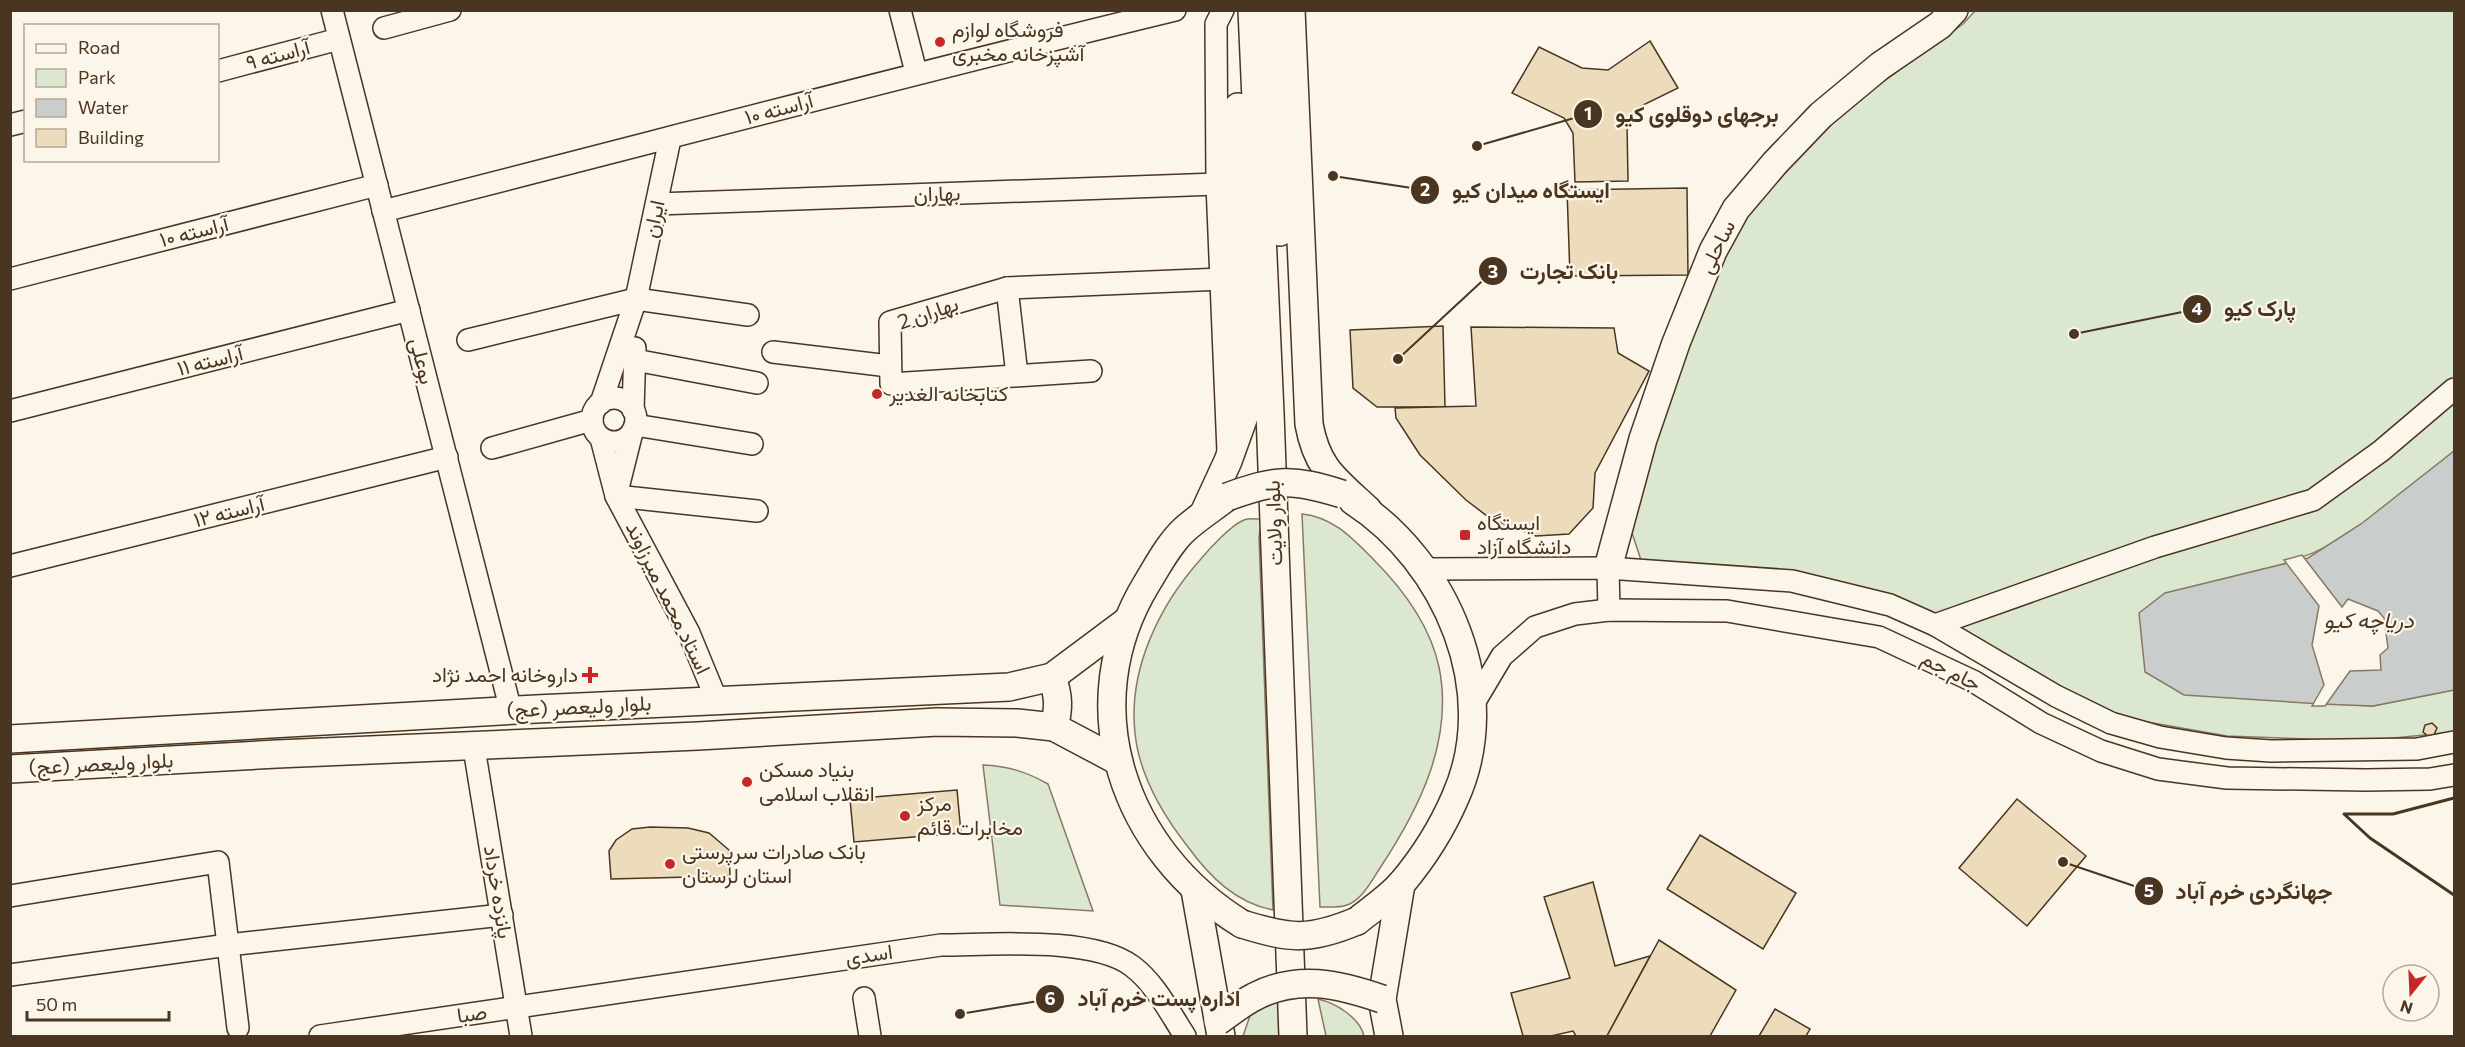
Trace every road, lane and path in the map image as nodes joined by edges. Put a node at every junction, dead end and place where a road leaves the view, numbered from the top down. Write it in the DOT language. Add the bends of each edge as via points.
graph roads {
  1 [pos="332,10"];
  2 [pos="450,10"];
  3 [pos="900,10"];
  4 [pos="1175,10"];
  5 [pos="1223,10"];
  6 [pos="1240,10"];
  7 [pos="1252,10"];
  8 [pos="1273,10"];
  9 [pos="1291,10"];
  10 [pos="1954,10"];
  11 [pos="384,28"];
  12 [pos="339,39"];
  13 [pos="219,71"];
  14 [pos="916,72"];
  15 [pos="670,139"];
  16 [pos="1217,184"];
  17 [pos="377,185"];
  18 [pos="657,204"];
  19 [pos="384,211"];
  20 [pos="10,279"];
  21 [pos="1222,279"];
  22 [pos="1007,288"];
  23 [pos="636,299"];
  24 [pos="409,310"];
  25 [pos="748,315"];
  26 [pos="468,340"];
  27 [pos="773,352"];
  28 [pos="635,360"];
  29 [pos="889,366"];
  30 [pos="1091,371"];
  31 [pos="1017,375"];
  32 [pos="757,383"];
  33 [pos="2454,390"];
  34 [pos="10,411"];
  35 [pos="598,420"];
  36 [pos="634,422"];
  37 [pos="752,444"];
  38 [pos="492,448"];
  39 [pos="447,457"];
  40 [pos="1228,461"];
  41 [pos="616,496"];
  42 [pos="1368,510"];
  43 [pos="757,511"];
  44 [pos="1203,515"];
  45 [pos="10,566"];
  46 [pos="1424,568"];
  47 [pos="1608,568"];
  48 [pos="1609,610"];
  49 [pos="1127,621"];
  50 [pos="1935,625"];
  51 [pos="1052,677"];
  52 [pos="717,701"];
  53 [pos="1474,703"];
  54 [pos="511,711"];
  55 [pos="240,727"];
  56 [pos="1054,727"];
  57 [pos="181,730"];
  58 [pos="10,739"];
  59 [pos="2454,742"];
  60 [pos="474,748"];
  61 [pos="236,756"];
  62 [pos="181,759"];
  63 [pos="1118,761"];
  64 [pos="10,769"];
  65 [pos="2454,775"];
  66 [pos="1401,884"];
  67 [pos="1195,890"];
  68 [pos="10,896"];
  69 [pos="502,915"];
  70 [pos="228,945"];
  71 [pos="10,975"];
  72 [pos="864,998"];
  73 [pos="1382,999"];
  74 [pos="517,1007"];
  75 [pos="238,1028"];
  76 [pos="1220,1028"];
  77 [pos="320,1036"];
  78 [pos="521,1036"];
  79 [pos="870,1036"];
  80 [pos="1185,1036"];
  81 [pos="1293,1036"];
  82 [pos="1310,1036"];
  83 [pos="1389,1036"];
  1 -- 12 [label="street, بوعلی"];
  2 -- 11 [label="street"];
  3 -- 14 [label="street"];
  4 -- 14 [label="street, آراسته ۱۰"];
  5 -- 16 [label="street" via="1215,24"];
  6 -- 40 [label="main road" via="1236,29 1246,411"];
  7 -- 81 [label="main road, بلوار ولایت"];
  8 -- 82 [label="main road, بلوار ولایت"];
  9 -- 42 [label="main road" via="1308,424 1320,462"];
  10 -- 47 [label="main road, ساحلی" via="1940,25 1880,66 1821,115 1736,209 1713,251 1676,343 1643,439"];
  12 -- 13 [label="street, آراسته ۹"];
  12 -- 17 [label="street, بوعلی"];
  14 -- 15 [label="street, آراسته ۱۰"];
  15 -- 18 [label="street, ایران"];
  15 -- 19 [label="street, آراسته ۱۰"];
  16 -- 18 [label="street, بهاران"];
  16 -- 21 [label="street"];
  17 -- 19 [label="street, بوعلی"];
  17 -- 20 [label="street, آراسته ۱۰"];
  18 -- 23 [label="street, ایران"];
  19 -- 24 [label="street, بوعلی"];
  21 -- 22 [label="street, بهاران 2"];
  21 -- 40 [label="street"];
  22 -- 29 [label="street, بهاران 2" via="890,322"];
  22 -- 31 [label="street"];
  23 -- 25 [label="street"];
  23 -- 26 [label="street"];
  23 -- 28 [label="street, ایران"];
  23 -- 35 [label="street, ایران"];
  24 -- 34 [label="street, آراسته ۱۱"];
  24 -- 39 [label="street, بوعلی"];
  27 -- 29 [label="street"];
  28 -- 32 [label="street"];
  28 -- 36 [label="street, ایران"];
  29 -- 31 [label="street" via="891,384"];
  30 -- 31 [label="street"];
  33 -- 50 [label="street" via="2381,452 2313,500 2156,547"];
  35 -- 36 [label="street" via="614,442 621,441"];
  35 -- 36 [label="street" via="615,399 622,400"];
  35 -- 38 [label="street"];
  35 -- 41 [label="street"];
  36 -- 37 [label="street"];
  36 -- 41 [label="street, ایران"];
  39 -- 45 [label="street, ۱۲ آراسته"];
  39 -- 54 [label="street, بوعلی"];
  40 -- 44 [label="main road"];
  41 -- 43 [label="street"];
  41 -- 52 [label="street, استاد محمد میرزاوند" via="689,633"];
  42 -- 44 [label="main road, bridge" via="1342,494 1284,480 1227,497"];
  42 -- 46 [label="main road"];
  44 -- 49 [label="main road" via="1182,532 1166,554"];
  46 -- 47 [label="street, جام جم"];
  46 -- 53 [label="main road" via="1450,611 1466,657"];
  47 -- 48 [label="street"];
  47 -- 50 [label="street, جام جم" via="1792,581 1890,605"];
  48 -- 53 [label="street, جام جم" via="1575,614 1535,627 1502,656"];
  48 -- 65 [label="street, جام جم" via="1727,611 1879,637 1973,681 2041,723 2091,746 2158,769 2238,778 2366,780"];
  49 -- 51 [label="main road, بلوار ولیعصر (عج)"];
  49 -- 63 [label="main road" via="1110,715"];
  50 -- 59 [label="street, جام جم" via="2056,696 2111,723 2160,737 2271,751 2417,749"];
  51 -- 52 [label="main road, بلوار ولیعصر (عج)" via="1009,687"];
  51 -- 56 [label="main road" via="1058,693"];
  52 -- 54 [label="main road, بلوار ولیعصر (عج)"];
  53 -- 66 [label="main road" via="1469,750 1456,797 1433,841"];
  54 -- 55 [label="main road, بلوار ولیعصر (عج)"];
  55 -- 57 [label="main road, بلوار ولیعصر (عج)"];
  55 -- 61 [label="main road" via="228,735 226,745"];
  56 -- 60 [label="main road, بلوار ولیعصر (عج)" via="937,722"];
  56 -- 63 [label="main road, بلوار ولیعصر (عج)"];
  57 -- 58 [label="main road, بلوار ولیعصر (عج)"];
  57 -- 62 [label="main road" via="194,749"];
  60 -- 61 [label="main road, بلوار ولیعصر (عج)"];
  60 -- 69 [label="street, پانزده خرداد"];
  61 -- 62 [label="main road, بلوار ولیعصر (عج)"];
  62 -- 64 [label="main road, بلوار ولیعصر (عج)"];
  63 -- 67 [label="main road" via="1134,807 1160,849"];
  66 -- 67 [label="main road, bridge" via="1357,921 1331,932 1300,938 1242,924"];
  66 -- 73 [label="main road"];
  67 -- 76 [label="main road"];
  68 -- 70 [label="street" via="218,862"];
  69 -- 70 [label="street"];
  69 -- 74 [label="street, پانزده خرداد"];
  70 -- 71 [label="street"];
  70 -- 75 [label="street"];
  72 -- 79 [label="street"];
  73 -- 76 [label="main road, bridge" via="1341,985 1297,984 1255,996"];
  73 -- 83 [label="main road"];
  74 -- 77 [label="street, صبا"];
  74 -- 78 [label="street, پانزده خرداد"];
  74 -- 80 [label="street, اسدی" via="941,945 1042,946 1094,950 1132,966 1162,998"];
}
